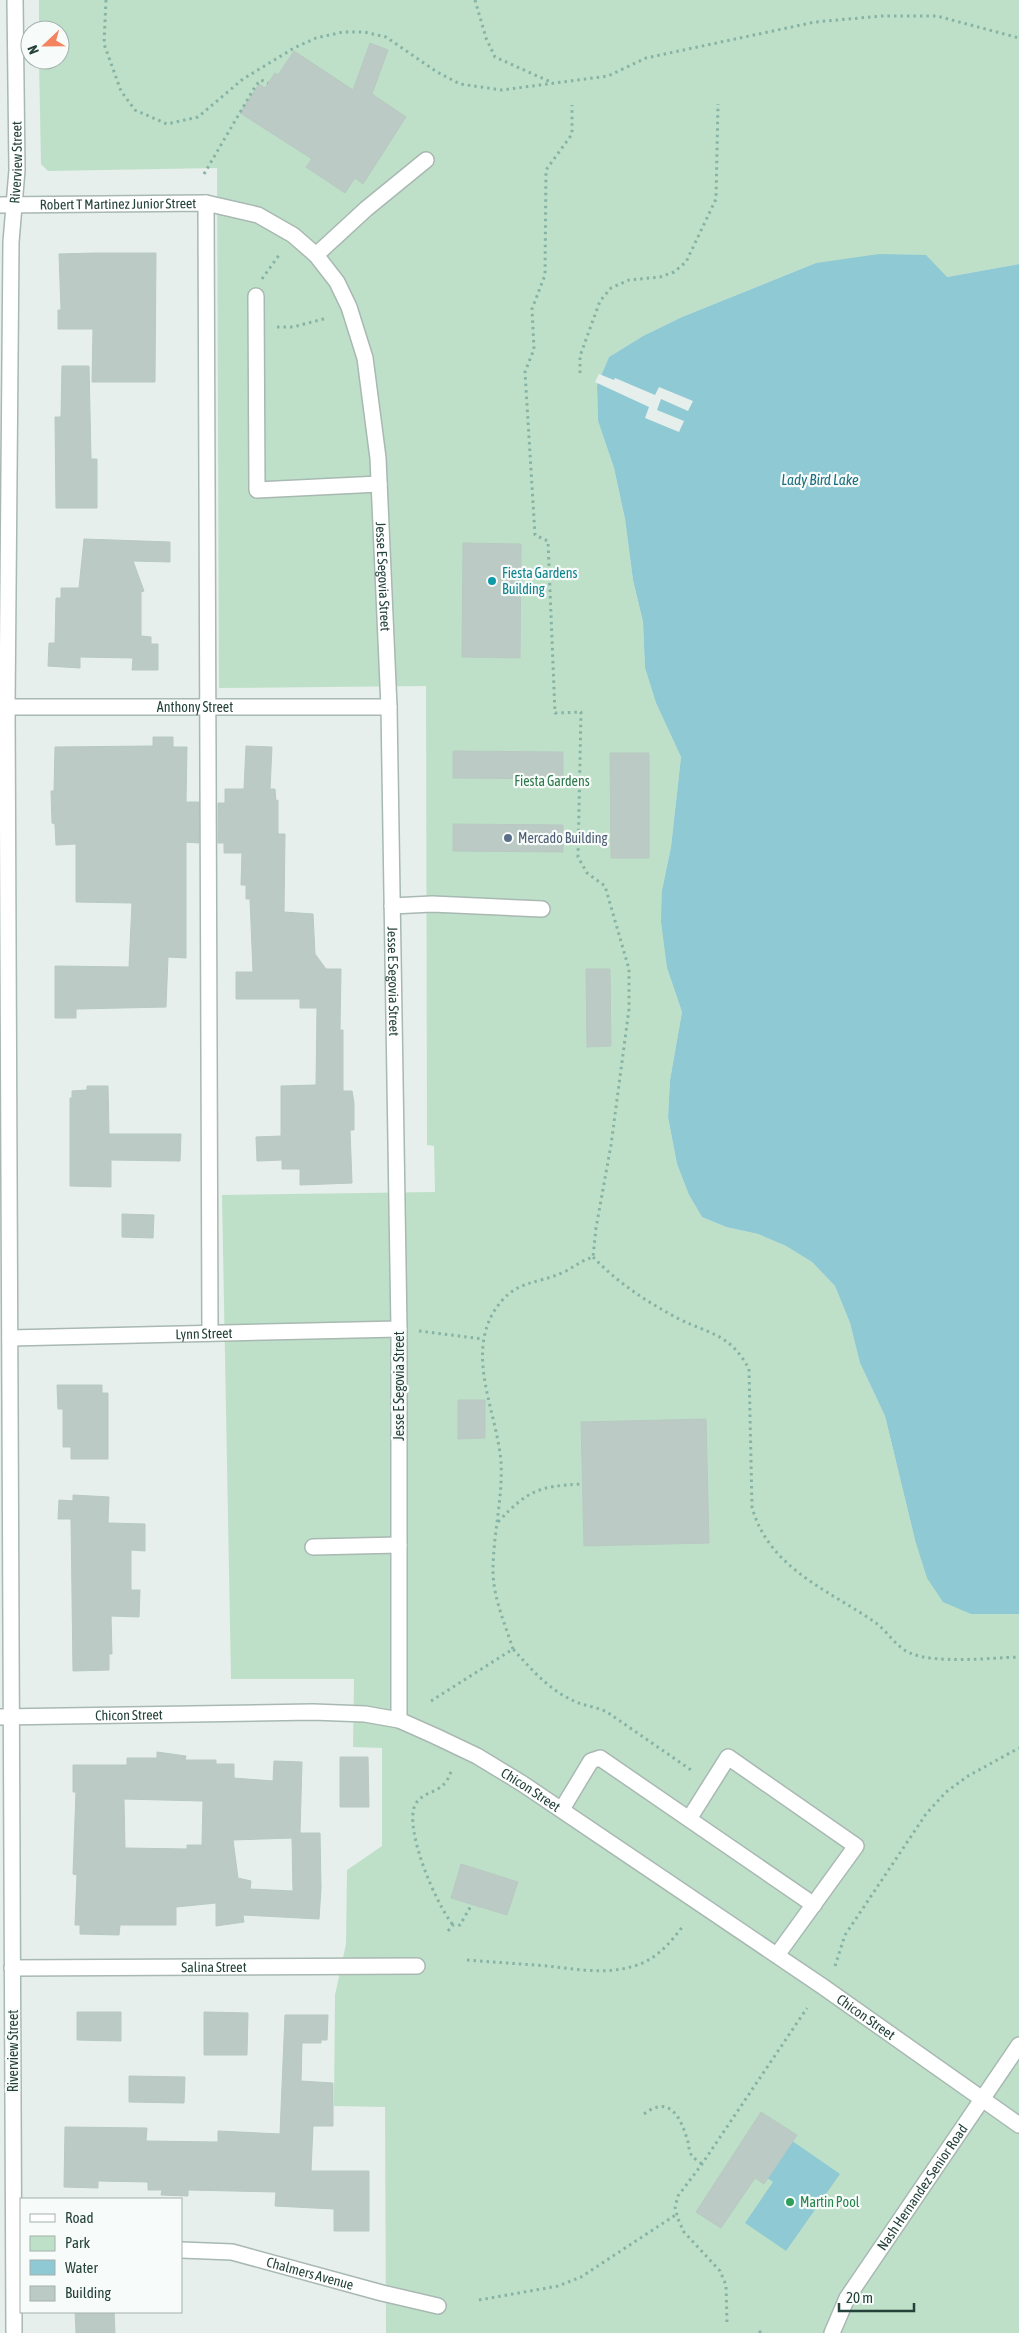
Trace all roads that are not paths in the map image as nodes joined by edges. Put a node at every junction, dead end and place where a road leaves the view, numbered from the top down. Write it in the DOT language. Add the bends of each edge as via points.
graph roads {
  1 [pos="16,0"];
  2 [pos="426,160"];
  3 [pos="206,203"];
  4 [pos="7,204"];
  5 [pos="316,255"];
  6 [pos="256,296"];
  7 [pos="379,484"];
  8 [pos="4,707"];
  9 [pos="207,707"];
  10 [pos="389,707"];
  11 [pos="392,906"];
  12 [pos="542,909"];
  13 [pos="5,1210"];
  14 [pos="399,1329"];
  15 [pos="210,1333"];
  16 [pos="10,1338"];
  17 [pos="399,1545"];
  18 [pos="313,1547"];
  19 [pos="6,1717"];
  20 [pos="400,1720"];
  21 [pos="562,1810"];
  22 [pos="689,1819"];
  23 [pos="814,1905"];
  24 [pos="777,1955"];
  25 [pos="417,1966"];
  26 [pos="12,1968"];
  27 [pos="1019,2045"];
  28 [pos="982,2100"];
  29 [pos="1019,2125"];
  30 [pos="18,2249"];
  31 [pos="182,2250"];
  32 [pos="438,2306"];
  33 [pos="14,2333"];
  34 [pos="832,2333"];
  1 -- 4 [label="street, Riverview Street" via="17,170"];
  2 -- 5 [label="street"];
  3 -- 4 [label="street, Robert T Martinez Junior Street"];
  3 -- 5 [label="street, Robert T Martinez Junior Street" via="258,215 293,235"];
  3 -- 9 [label="street"];
  4 -- 8 [label="street, Riverview Street" via="11,242"];
  5 -- 7 [label="street, Jesse E Segovia Street" via="337,282 349,307 365,358"];
  6 -- 7 [label="street" via="258,490"];
  7 -- 10 [label="street, Jesse E Segovia Street"];
  8 -- 9 [label="street, Anthony Street"];
  8 -- 13 [label="street, Riverview Street"];
  9 -- 10 [label="street, Anthony Street"];
  9 -- 15 [label="street"];
  10 -- 11 [label="street, Jesse E Segovia Street"];
  11 -- 12 [label="street" via="432,904"];
  11 -- 14 [label="street, Jesse E Segovia Street"];
  13 -- 16 [label="street, Riverview Street"];
  14 -- 15 [label="street, Lynn Street"];
  14 -- 17 [label="street, Jesse E Segovia Street"];
  15 -- 16 [label="street, Lynn Street"];
  16 -- 19 [label="street, Riverview Street"];
  17 -- 18 [label="street"];
  17 -- 20 [label="street, Jesse E Segovia Street"];
  19 -- 20 [label="street, Chicon Street" via="313,1712 365,1714"];
  19 -- 26 [label="street, Riverview Street"];
  20 -- 21 [label="street, Chicon Street" via="477,1756"];
  21 -- 22 [label="street" via="591,1761 600,1758"];
  21 -- 24 [label="street, Chicon Street"];
  22 -- 23 [label="street"];
  22 -- 23 [label="street" via="728,1757 856,1846"];
  23 -- 24 [label="street"];
  24 -- 28 [label="street, Chicon Street"];
  25 -- 26 [label="street, Salina Street"];
  26 -- 30 [label="street, Riverview Street"];
  27 -- 28 [label="street, Nash Hernandez Senior Road"];
  28 -- 29 [label="street, Chicon Street"];
  28 -- 34 [label="street, Nash Hernandez Senior Road" via="847,2298"];
  30 -- 33 [label="street, Riverview Street"];
  31 -- 32 [label="street, Chalmers Avenue" via="232,2252"];
}
